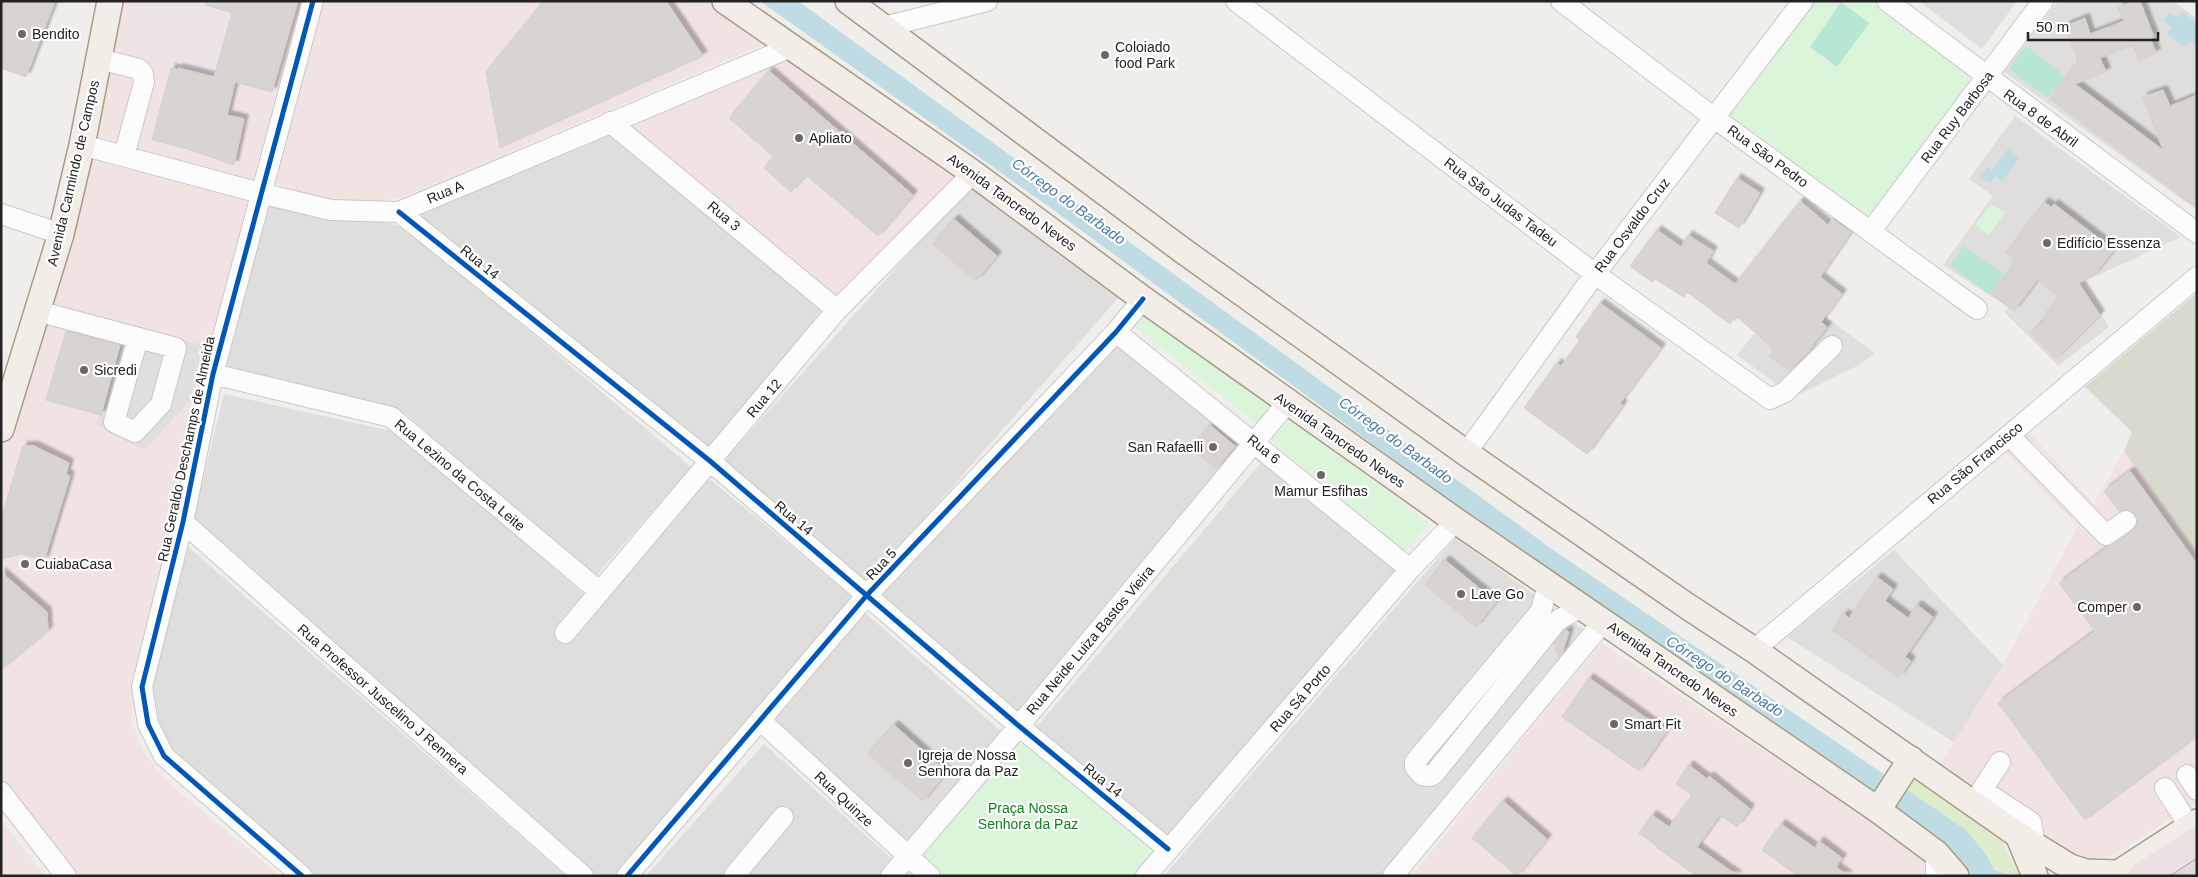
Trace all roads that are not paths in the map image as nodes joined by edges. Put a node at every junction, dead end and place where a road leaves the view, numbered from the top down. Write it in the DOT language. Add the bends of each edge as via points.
graph roads {
  1 [pos="110,1"];
  2 [pos="313,1"];
  3 [pos="725,1"];
  4 [pos="848,1"];
  5 [pos="987,1"];
  6 [pos="1236,1"];
  7 [pos="1561,1"];
  8 [pos="1802,1"];
  9 [pos="1887,1"];
  10 [pos="2043,1"];
  11 [pos="884,27"];
  12 [pos="791,47"];
  13 [pos="99,59"];
  14 [pos="1987,77"];
  15 [pos="1713,117"];
  16 [pos="610,122"];
  17 [pos="82,145"];
  18 [pos="124,156"];
  19 [pos="973,173"];
  20 [pos="260,193"];
  21 [pos="399,212"];
  22 [pos="1,214"];
  23 [pos="1871,232"];
  24 [pos="2197,233"];
  25 [pos="61,234"];
  26 [pos="1595,274"];
  27 [pos="2197,277"];
  28 [pos="1143,299"];
  29 [pos="837,310"];
  30 [pos="1977,310"];
  31 [pos="37,311"];
  32 [pos="1116,332"];
  33 [pos="138,338"];
  34 [pos="1832,346"];
  35 [pos="213,374"];
  36 [pos="1287,403"];
  37 [pos="1,429"];
  38 [pos="2009,434"];
  39 [pos="1254,442"];
  40 [pos="1466,453"];
  41 [pos="710,462"];
  42 [pos="1456,521"];
  43 [pos="2126,521"];
  44 [pos="183,522"];
  45 [pos="1410,569"];
  46 [pos="1548,584"];
  47 [pos="600,592"];
  48 [pos="867,595"];
  49 [pos="1582,606"];
  50 [pos="1604,621"];
  51 [pos="565,633"];
  52 [pos="1754,650"];
  53 [pos="760,720"];
  54 [pos="1019,726"];
  55 [pos="1908,764"];
  56 [pos="2165,788"];
  57 [pos="1,792"];
  58 [pos="1967,798"];
  59 [pos="1881,805"];
  60 [pos="783,817"];
  61 [pos="2194,830"];
  62 [pos="2026,841"];
  63 [pos="1168,849"];
  64 [pos="908,857"];
  65 [pos="1936,864"];
  66 [pos="2125,875"];
  67 [pos="66,876"];
  68 [pos="302,876"];
  69 [pos="583,876"];
  70 [pos="627,876"];
  71 [pos="734,876"];
  72 [pos="891,876"];
  73 [pos="930,876"];
  74 [pos="1146,876"];
  75 [pos="1393,876"];
  76 [pos="1956,876"];
  77 [pos="2035,876"];
  1 -- 13 [label="main road, Avenida Carmindo de Campos"];
  2 -- 20 [label="street, Rua Geraldo Deschamps de Almeida"];
  3 -- 12 [label="main road, Avenida Tancredo Neves"];
  4 -- 11 [label="main road"];
  5 -- 11 [label="street"];
  6 -- 26 [label="street, Rua São Judas Tadeu"];
  7 -- 15 [label="street, Rua São Pedro"];
  8 -- 15 [label="street, Rua Osvaldo Cruz"];
  9 -- 14 [label="street, Rua 8 de Abril"];
  10 -- 14 [label="street, Rua Ruy Barbosa"];
  11 -- 40 [label="main road" via="1174,245"];
  12 -- 16 [label="street, Rua A"];
  12 -- 19 [label="main road, Avenida Tancredo Neves"];
  13 -- 17 [label="main road, Avenida Carmindo de Campos"];
  13 -- 18 [label="street" via="143,74 144,82"];
  14 -- 23 [label="street, Rua Ruy Barbosa"];
  14 -- 24 [label="street, Rua 8 de Abril"];
  15 -- 23 [label="street, Rua São Pedro"];
  15 -- 26 [label="street, Rua Osvaldo Cruz"];
  16 -- 21 [label="street, Rua A"];
  16 -- 29 [label="street, Rua 3"];
  17 -- 18 [label="street, Rua A"];
  17 -- 25 [label="main road, Avenida Carmindo de Campos"];
  18 -- 20 [label="street, Rua A"];
  19 -- 28 [label="main road, Avenida Tancredo Neves"];
  19 -- 29 [label="street, Rua 12"];
  20 -- 21 [label="street, Rua A" via="330,210"];
  20 -- 35 [label="street, Rua Geraldo Deschamps de Almeida"];
  21 -- 41 [label="street, Rua 14"];
  22 -- 25 [label="street"];
  23 -- 30 [label="street, Rua São Pedro"];
  25 -- 31 [label="main road, Avenida Carmindo de Campos"];
  26 -- 34 [label="street, Rua São Judas Tadeu" via="1770,399 1785,392"];
  26 -- 40 [label="street, Rua Osvaldo Cruz"];
  27 -- 38 [label="street, Rua São Francisco"];
  28 -- 32 [label="street, Rua 5"];
  28 -- 36 [label="main road, Avenida Tancredo Neves"];
  29 -- 41 [label="street, Rua 12"];
  31 -- 33 [label="street"];
  31 -- 37 [label="main road, Avenida Carmindo de Campos"];
  32 -- 39 [label="street, Rua 6"];
  32 -- 48 [label="street, Rua 5"];
  35 -- 44 [label="street, Rua Geraldo Deschamps de Almeida"];
  35 -- 47 [label="street, Rua Lezino da Costa Leite" via="391,417"];
  36 -- 39 [label="street, Rua Neide Luiza Bastos Vieira"];
  36 -- 42 [label="main road, Avenida Tancredo Neves"];
  38 -- 43 [label="street" via="2106,535"];
  38 -- 52 [label="street, Rua São Francisco"];
  39 -- 45 [label="street, Rua 6"];
  39 -- 54 [label="street, Rua Neide Luiza Bastos Vieira"];
  40 -- 52 [label="main road"];
  41 -- 47 [label="street, Rua 12"];
  41 -- 48 [label="street, Rua 14"];
  42 -- 45 [label="street, Rua Sá Porto"];
  42 -- 46 [label="main road, Avenida Tancredo Neves"];
  44 -- 68 [label="street, Rua Geraldo Deschamps de Almeida" via="142,687 148,724 164,756"];
  44 -- 69 [label="street, Rua Professor Juscelino J Rennera"];
  45 -- 63 [label="street, Rua Sá Porto"];
  46 -- 49 [label="main road, Avenida Tancredo Neves"];
  46 -- 49 [label="street" via="1541,611 1415,762 1422,775 1434,774 1557,621"];
  47 -- 51 [label="street, Rua 12"];
  48 -- 53 [label="street, Rua 5"];
  48 -- 54 [label="street, Rua 14"];
  49 -- 50 [label="main road, Avenida Tancredo Neves"];
  50 -- 59 [label="main road, Avenida Tancredo Neves"];
  50 -- 75 [label="street"];
  52 -- 55 [label="main road"];
  53 -- 64 [label="street, Rua Quinze"];
  53 -- 70 [label="street, Rua 5"];
  54 -- 63 [label="street, Rua 14"];
  54 -- 64 [label="street, Rua Neide Luiza Bastos Vieira"];
  55 -- 58 [label="main road"];
  55 -- 59 [label="main road"];
  56 -- 61 [label="street"];
  57 -- 67 [label="street"];
  58 -- 62 [label="main road"];
  58 -- 62 [label="street" via="1997,759 1982,790 2032,822"];
  59 -- 65 [label="main road, Avenida Tancredo Neves"];
  60 -- 71 [label="street"];
  61 -- 66 [label="highway"];
  62 -- 66 [label="main road" via="2056,860 2086,872"];
  62 -- 77 [label="main road"];
  63 -- 74 [label="street, Rua Sá Porto"];
  64 -- 72 [label="street, Rua Neide Luiza Bastos Vieira"];
  64 -- 73 [label="street, Rua Quinze"];
  65 -- 76 [label="main road, Avenida Tancredo Neves"];
}
